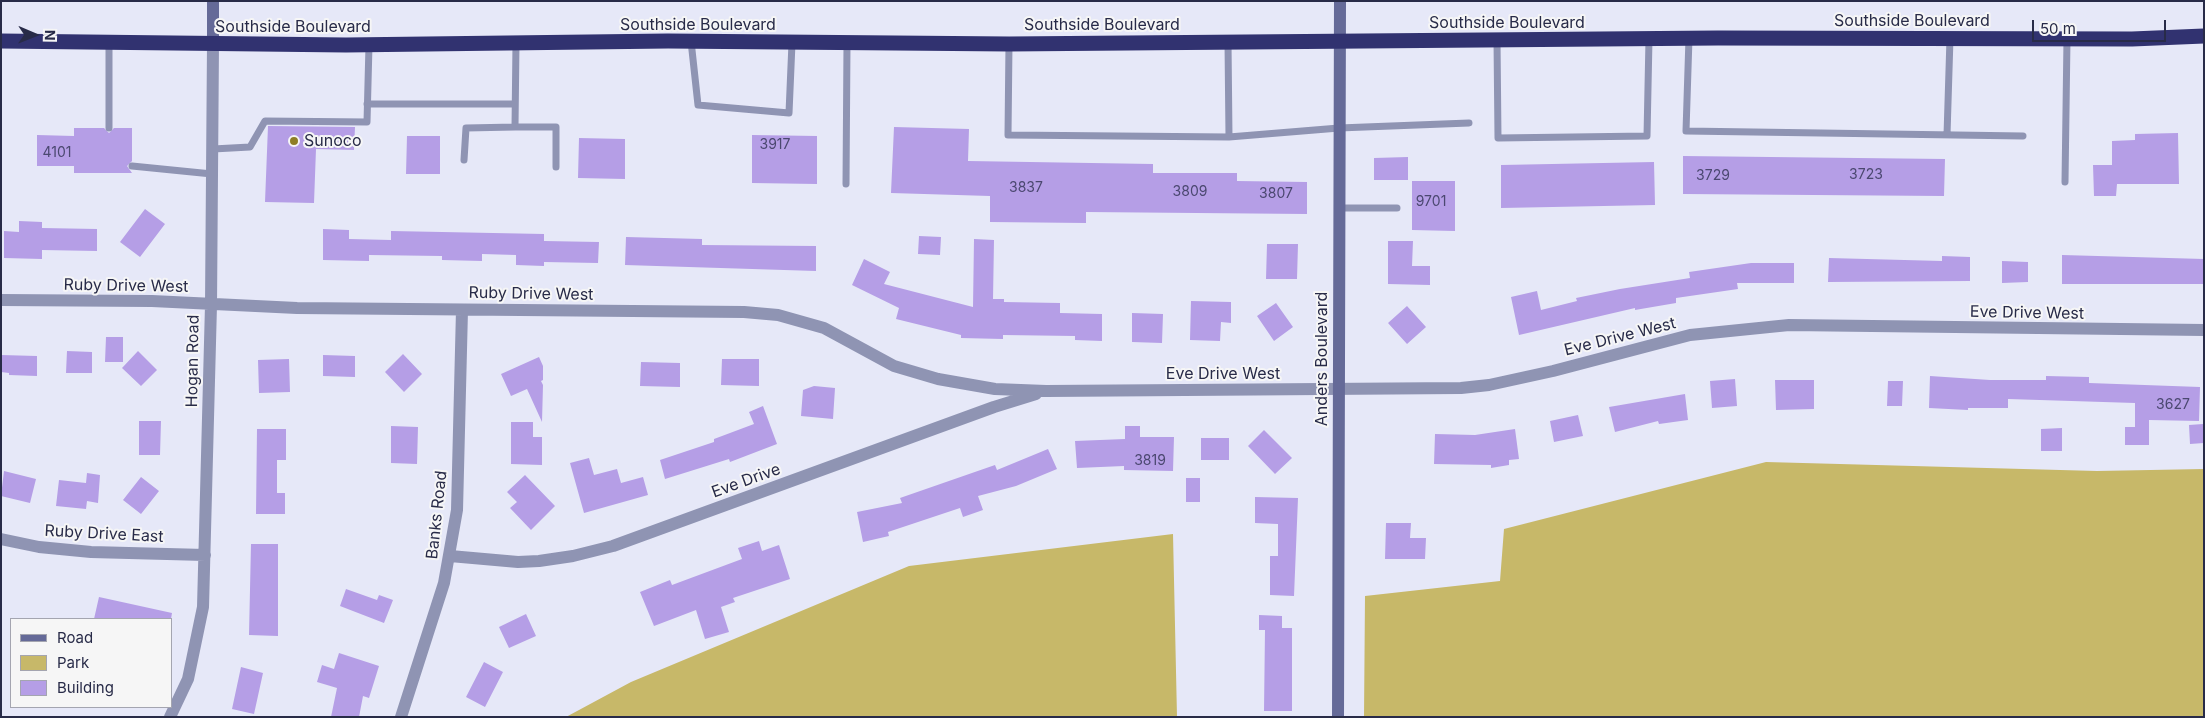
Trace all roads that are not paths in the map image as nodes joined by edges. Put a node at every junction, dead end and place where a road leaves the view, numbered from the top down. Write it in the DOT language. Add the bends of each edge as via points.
graph roads {
  1 [pos="213,1"];
  2 [pos="1340,1"];
  3 [pos="2204,36"];
  4 [pos="1689,38"];
  5 [pos="1950,38"];
  6 [pos="1649,39"];
  7 [pos="2067,39"];
  8 [pos="1497,40"];
  9 [pos="1,41"];
  10 [pos="691,41"];
  11 [pos="1340,41"];
  12 [pos="109,42"];
  13 [pos="1228,42"];
  14 [pos="516,43"];
  15 [pos="792,43"];
  16 [pos="213,44"];
  17 [pos="847,44"];
  18 [pos="1009,44"];
  19 [pos="369,45"];
  20 [pos="367,104"];
  21 [pos="515,104"];
  22 [pos="1469,123"];
  23 [pos="109,128"];
  24 [pos="515,128"];
  25 [pos="1339,128"];
  26 [pos="1947,135"];
  27 [pos="2023,136"];
  28 [pos="1229,137"];
  29 [pos="213,149"];
  30 [pos="464,160"];
  31 [pos="132,166"];
  32 [pos="556,167"];
  33 [pos="212,174"];
  34 [pos="2065,182"];
  35 [pos="846,184"];
  36 [pos="1339,208"];
  37 [pos="1397,208"];
  38 [pos="1,300"];
  39 [pos="211,305"];
  40 [pos="462,310"];
  41 [pos="2204,330"];
  42 [pos="1338,388"];
  43 [pos="1046,391"];
  44 [pos="1,539"];
  45 [pos="205,555"];
  46 [pos="450,556"];
  47 [pos="170,717"];
  48 [pos="401,717"];
  49 [pos="1338,717"];
  1 -- 16 [label="street, Hogan Road"];
  2 -- 11 [label="street, Anders Boulevard"];
  3 -- 7 [label="highway, Southside Boulevard"];
  4 -- 5 [label="highway, Southside Boulevard"];
  4 -- 6 [label="highway, Southside Boulevard"];
  4 -- 26 [label="lane" via="1686,131"];
  5 -- 7 [label="highway, Southside Boulevard"];
  5 -- 26 [label="lane"];
  6 -- 8 [label="highway, Southside Boulevard"];
  6 -- 8 [label="lane" via="1647,136 1498,138"];
  7 -- 34 [label="lane"];
  8 -- 11 [label="highway, Southside Boulevard"];
  9 -- 12 [label="highway, Southside Boulevard"];
  10 -- 14 [label="highway, Southside Boulevard"];
  10 -- 15 [label="highway, Southside Boulevard"];
  10 -- 15 [label="lane" via="698,105 790,113"];
  11 -- 13 [label="highway, Southside Boulevard"];
  11 -- 25 [label="street, Anders Boulevard"];
  12 -- 16 [label="highway, Southside Boulevard"];
  12 -- 23 [label="lane"];
  13 -- 18 [label="highway, Southside Boulevard"];
  13 -- 28 [label="lane"];
  14 -- 19 [label="highway, Southside Boulevard"];
  14 -- 21 [label="lane"];
  15 -- 17 [label="highway, Southside Boulevard"];
  16 -- 19 [label="highway, Southside Boulevard"];
  16 -- 29 [label="street, Hogan Road"];
  17 -- 18 [label="highway, Southside Boulevard"];
  17 -- 35 [label="lane"];
  18 -- 28 [label="lane" via="1008,135"];
  19 -- 20 [label="lane"];
  20 -- 21 [label="lane"];
  20 -- 29 [label="lane" via="367,122 265,121 250,147"];
  21 -- 24 [label="lane"];
  22 -- 25 [label="lane"];
  24 -- 30 [label="lane" via="466,128"];
  24 -- 32 [label="lane" via="556,127"];
  25 -- 28 [label="lane"];
  25 -- 36 [label="street, Anders Boulevard"];
  26 -- 27 [label="lane"];
  29 -- 33 [label="street, Hogan Road"];
  31 -- 33 [label="lane"];
  33 -- 39 [label="street, Hogan Road"];
  36 -- 37 [label="lane"];
  36 -- 42 [label="street, Anders Boulevard"];
  38 -- 39 [label="street, Ruby Drive West" via="152,301"];
  39 -- 40 [label="street, Ruby Drive West"];
  39 -- 45 [label="street, Hogan Road"];
  40 -- 43 [label="street, Ruby Drive West" via="778,315 824,328 894,366 938,379 995,389"];
  40 -- 46 [label="street, Banks Road" via="457,510"];
  41 -- 42 [label="street, Eve Drive West" via="1750,328 1690,335 1489,385"];
  42 -- 43 [label="street, Eve Drive West"];
  42 -- 49 [label="street, Anders Boulevard"];
  43 -- 46 [label="street, Eve Drive" via="613,546 573,556 532,561 472,560"];
  44 -- 45 [label="street, Ruby Drive East" via="91,552"];
  45 -- 47 [label="street, Hogan Road" via="203,607 197,642 188,679"];
  46 -- 48 [label="street, Banks Road"];
}
